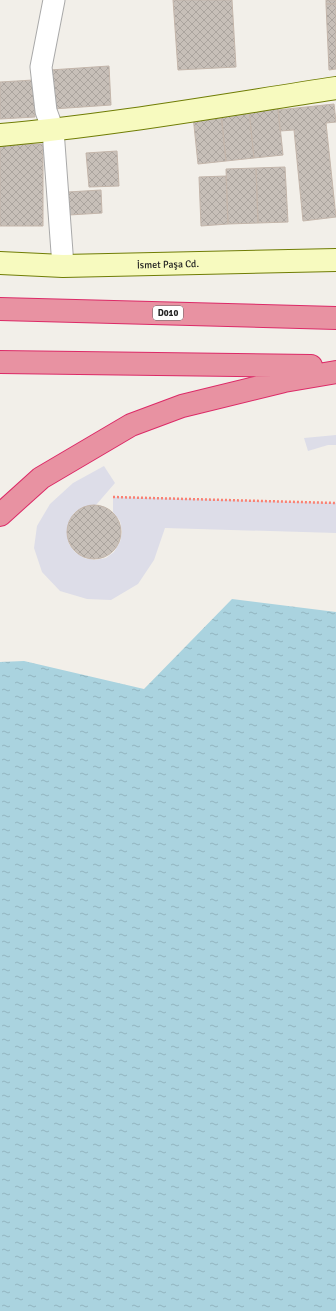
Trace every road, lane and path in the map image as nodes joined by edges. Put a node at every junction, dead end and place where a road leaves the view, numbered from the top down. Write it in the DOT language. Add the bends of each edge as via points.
graph roads {
  1 [pos="54,0"];
  2 [pos="336,88"];
  3 [pos="54,130"];
  4 [pos="0,135"];
  5 [pos="336,260"];
  6 [pos="0,263"];
  7 [pos="63,266"];
  8 [pos="0,309"];
  9 [pos="336,318"];
  10 [pos="0,362"];
  11 [pos="336,367"];
  12 [pos="336,372"];
  13 [pos="113,497"];
  14 [pos="336,503"];
  15 [pos="0,515"];
  1 -- 3 [label="street" via="41,66 46,111"];
  2 -- 3 [label="street"];
  3 -- 4 [label="street"];
  3 -- 7 [label="street"];
  5 -- 7 [label="street, İsmet Paşa Cd."];
  6 -- 7 [label="street, İsmet Paşa Cd."];
  8 -- 9 [label="highway, D010"];
  10 -- 11 [label="highway"];
  12 -- 15 [label="highway" via="284,381 182,406 131,425 41,478"];
  13 -- 14 [label="path"];
}
